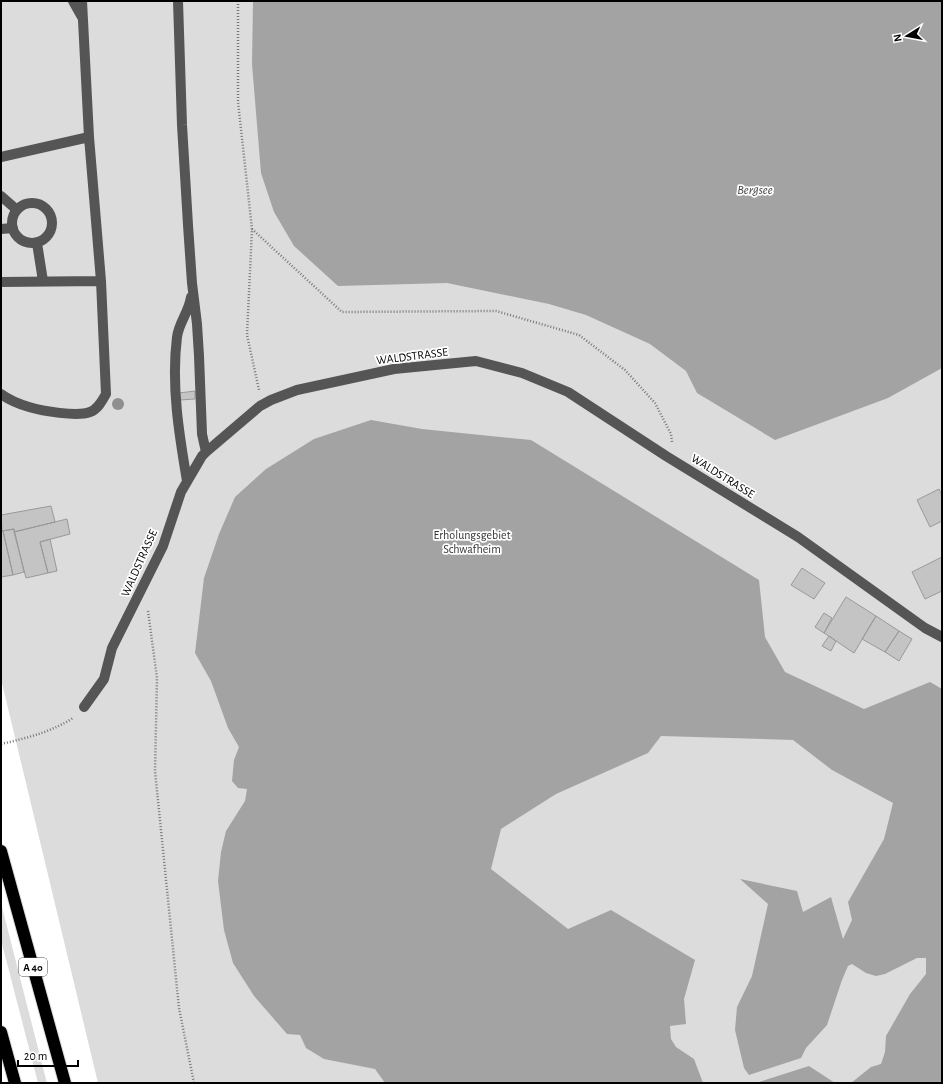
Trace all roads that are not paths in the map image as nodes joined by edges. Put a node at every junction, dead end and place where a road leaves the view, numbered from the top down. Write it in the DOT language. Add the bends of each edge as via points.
graph roads {
  1 [pos="73,1"];
  2 [pos="82,1"];
  3 [pos="178,1"];
  4 [pos="83,18"];
  5 [pos="89,137"];
  6 [pos="1,157"];
  7 [pos="1,196"];
  8 [pos="17,210"];
  9 [pos="13,228"];
  10 [pos="1,229"];
  11 [pos="37,243"];
  12 [pos="43,281"];
  13 [pos="101,281"];
  14 [pos="1,282"];
  15 [pos="192,283"];
  16 [pos="1,394"];
  17 [pos="206,452"];
  18 [pos="187,481"];
  19 [pos="942,637"];
  20 [pos="84,707"];
  21 [pos="1,851"];
  22 [pos="1,1032"];
  23 [pos="15,1083"];
  24 [pos="65,1083"];
  1 -- 4 [label="street"];
  2 -- 4 [label="street"];
  3 -- 15 [label="street" via="182,125"];
  4 -- 5 [label="street"];
  5 -- 6 [label="street"];
  5 -- 13 [label="street"];
  7 -- 8 [label="street"];
  8 -- 9 [label="street" via="12,222"];
  8 -- 11 [label="street" via="22,206 35,204 46,209 50,215 50,233"];
  9 -- 10 [label="street"];
  9 -- 11 [label="street" via="19,239"];
  11 -- 12 [label="street"];
  12 -- 13 [label="street"];
  12 -- 14 [label="street"];
  13 -- 16 [label="street" via="106,394 99,405 90,412 73,414 29,407"];
  15 -- 17 [label="street" via="199,356 202,434"];
  15 -- 18 [label="street" via="190,306 181,321 177,336 175,360 179,434"];
  17 -- 18 [label="street, WALDSTRASSE"];
  17 -- 19 [label="street, WALDSTRASSE" via="260,406 297,390 387,371 476,361 522,373 568,392 798,537 925,628"];
  18 -- 20 [label="street, WALDSTRASSE" via="162,546 112,648 104,679"];
  21 -- 24 [label="highway, A 40"];
  22 -- 23 [label="highway"];
}
